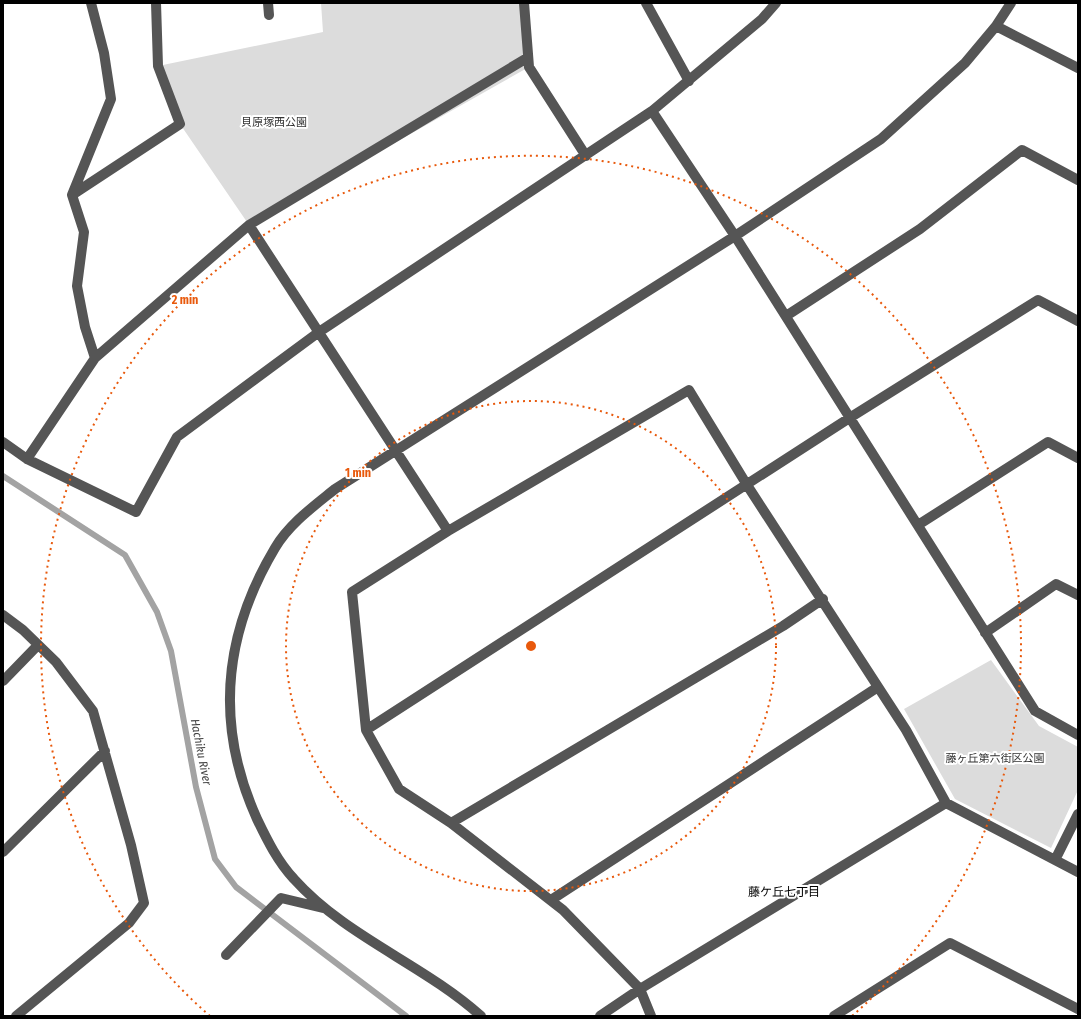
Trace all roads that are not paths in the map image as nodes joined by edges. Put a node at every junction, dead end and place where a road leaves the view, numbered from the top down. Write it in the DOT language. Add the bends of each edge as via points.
graph roads {
  1 [pos="91,3"];
  2 [pos="156,3"];
  3 [pos="268,3"];
  4 [pos="524,3"];
  5 [pos="646,3"];
  6 [pos="776,3"];
  7 [pos="1011,3"];
  8 [pos="269,15"];
  9 [pos="996,26"];
  10 [pos="527,58"];
  11 [pos="1078,68"];
  12 [pos="689,81"];
  13 [pos="652,111"];
  14 [pos="586,156"];
  15 [pos="1078,180"];
  16 [pos="72,195"];
  17 [pos="249,225"];
  18 [pos="735,236"];
  19 [pos="786,316"];
  20 [pos="1078,321"];
  21 [pos="319,332"];
  22 [pos="95,358"];
  23 [pos="850,417"];
  24 [pos="3,442"];
  25 [pos="396,451"];
  26 [pos="1078,458"];
  27 [pos="27,459"];
  28 [pos="747,485"];
  29 [pos="918,525"];
  30 [pos="448,531"];
  31 [pos="1078,595"];
  32 [pos="823,599"];
  33 [pos="3,615"];
  34 [pos="985,632"];
  35 [pos="38,645"];
  36 [pos="3,681"];
  37 [pos="878,687"];
  38 [pos="366,730"];
  39 [pos="1078,735"];
  40 [pos="105,751"];
  41 [pos="946,803"];
  42 [pos="1078,814"];
  43 [pos="451,823"];
  44 [pos="3,852"];
  45 [pos="1055,860"];
  46 [pos="1078,872"];
  47 [pos="551,900"];
  48 [pos="324,909"];
  49 [pos="226,955"];
  50 [pos="640,989"];
  51 [pos="1078,1009"];
  52 [pos="16,1016"];
  53 [pos="481,1016"];
  54 [pos="600,1016"];
  55 [pos="651,1016"];
  56 [pos="834,1016"];
  1 -- 16 [label="street" via="104,53 111,99"];
  2 -- 16 [label="street" via="158,66 180,124"];
  3 -- 8 [label="street"];
  4 -- 10 [label="street"];
  5 -- 12 [label="street"];
  6 -- 12 [label="street" via="762,19"];
  7 -- 9 [label="street"];
  9 -- 11 [label="street"];
  9 -- 18 [label="street" via="965,63 881,139"];
  10 -- 14 [label="street" via="529,67"];
  10 -- 17 [label="street"];
  12 -- 13 [label="street"];
  13 -- 14 [label="street"];
  13 -- 18 [label="street"];
  14 -- 21 [label="street"];
  15 -- 19 [label="street" via="1022,150 920,229"];
  16 -- 22 [label="street" via="84,232 77,286 85,327"];
  17 -- 21 [label="street"];
  17 -- 22 [label="street"];
  18 -- 19 [label="street"];
  18 -- 25 [label="street"];
  19 -- 23 [label="street"];
  20 -- 23 [label="street" via="1038,300"];
  21 -- 25 [label="street"];
  21 -- 27 [label="street" via="177,437 136,512"];
  22 -- 27 [label="street"];
  23 -- 28 [label="street"];
  23 -- 29 [label="street"];
  24 -- 27 [label="street"];
  25 -- 30 [label="street"];
  25 -- 48 [label="street" via="335,489 304,514 276,547 242,619 231,666 230,707 236,761 249,801 273,851 293,878"];
  26 -- 29 [label="street" via="1048,442"];
  28 -- 30 [label="street" via="688,390"];
  28 -- 32 [label="street"];
  28 -- 38 [label="street"];
  29 -- 34 [label="street"];
  30 -- 38 [label="street" via="352,592"];
  31 -- 34 [label="street" via="1056,584"];
  32 -- 37 [label="street"];
  32 -- 43 [label="street" via="783,626"];
  33 -- 35 [label="street"];
  34 -- 39 [label="street" via="1035,712"];
  35 -- 36 [label="street"];
  35 -- 40 [label="street" via="56,662 93,711"];
  37 -- 41 [label="street" via="906,730"];
  37 -- 47 [label="street"];
  38 -- 43 [label="street" via="399,789"];
  40 -- 44 [label="street"];
  40 -- 52 [label="street" via="131,844 144,903 129,923"];
  41 -- 45 [label="street"];
  41 -- 50 [label="street"];
  42 -- 45 [label="street"];
  43 -- 47 [label="street"];
  45 -- 46 [label="street"];
  47 -- 50 [label="street"];
  48 -- 49 [label="street" via="281,898"];
  48 -- 53 [label="street" via="435,981"];
  50 -- 54 [label="street"];
  50 -- 55 [label="street"];
  51 -- 56 [label="street" via="950,943"];
}
